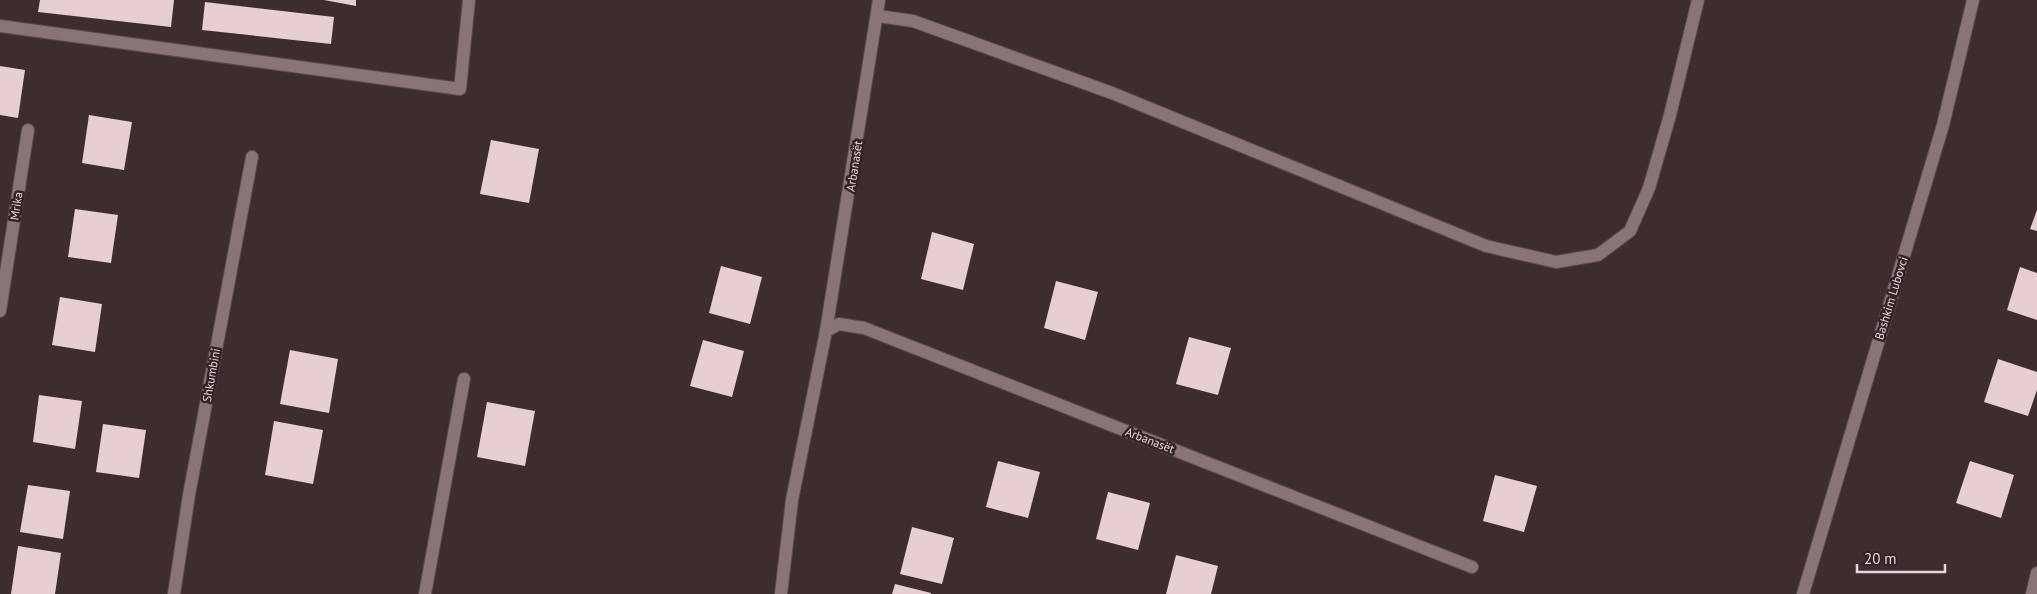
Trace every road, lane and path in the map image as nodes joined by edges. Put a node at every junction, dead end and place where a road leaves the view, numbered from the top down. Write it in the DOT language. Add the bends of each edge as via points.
graph roads {
  1 [pos="470,0"];
  2 [pos="879,0"];
  3 [pos="1698,0"];
  4 [pos="1973,0"];
  5 [pos="878,16"];
  6 [pos="0,26"];
  7 [pos="28,130"];
  8 [pos="252,157"];
  9 [pos="0,311"];
  10 [pos="826,331"];
  11 [pos="464,379"];
  12 [pos="1472,567"];
  13 [pos="2037,572"];
  14 [pos="174,594"];
  15 [pos="424,594"];
  16 [pos="781,594"];
  17 [pos="1802,594"];
  18 [pos="2032,594"];
  1 -- 6 [label="street" via="460,89"];
  2 -- 5 [label="street, Arbanasët"];
  3 -- 5 [label="street" via="1649,188 1630,231 1598,255 1556,262 1486,246 1112,93 913,21"];
  4 -- 17 [label="street, Bashkim Lubovci" via="1943,125"];
  5 -- 10 [label="street, Arbanasët"];
  7 -- 9 [label="street, Mrika"];
  8 -- 14 [label="street, Shkumbini"];
  10 -- 12 [label="street, Arbanasët" via="839,324 864,328"];
  10 -- 16 [label="street, Arbanasët" via="792,500"];
  11 -- 15 [label="street"];
  13 -- 18 [label="street"];
}
